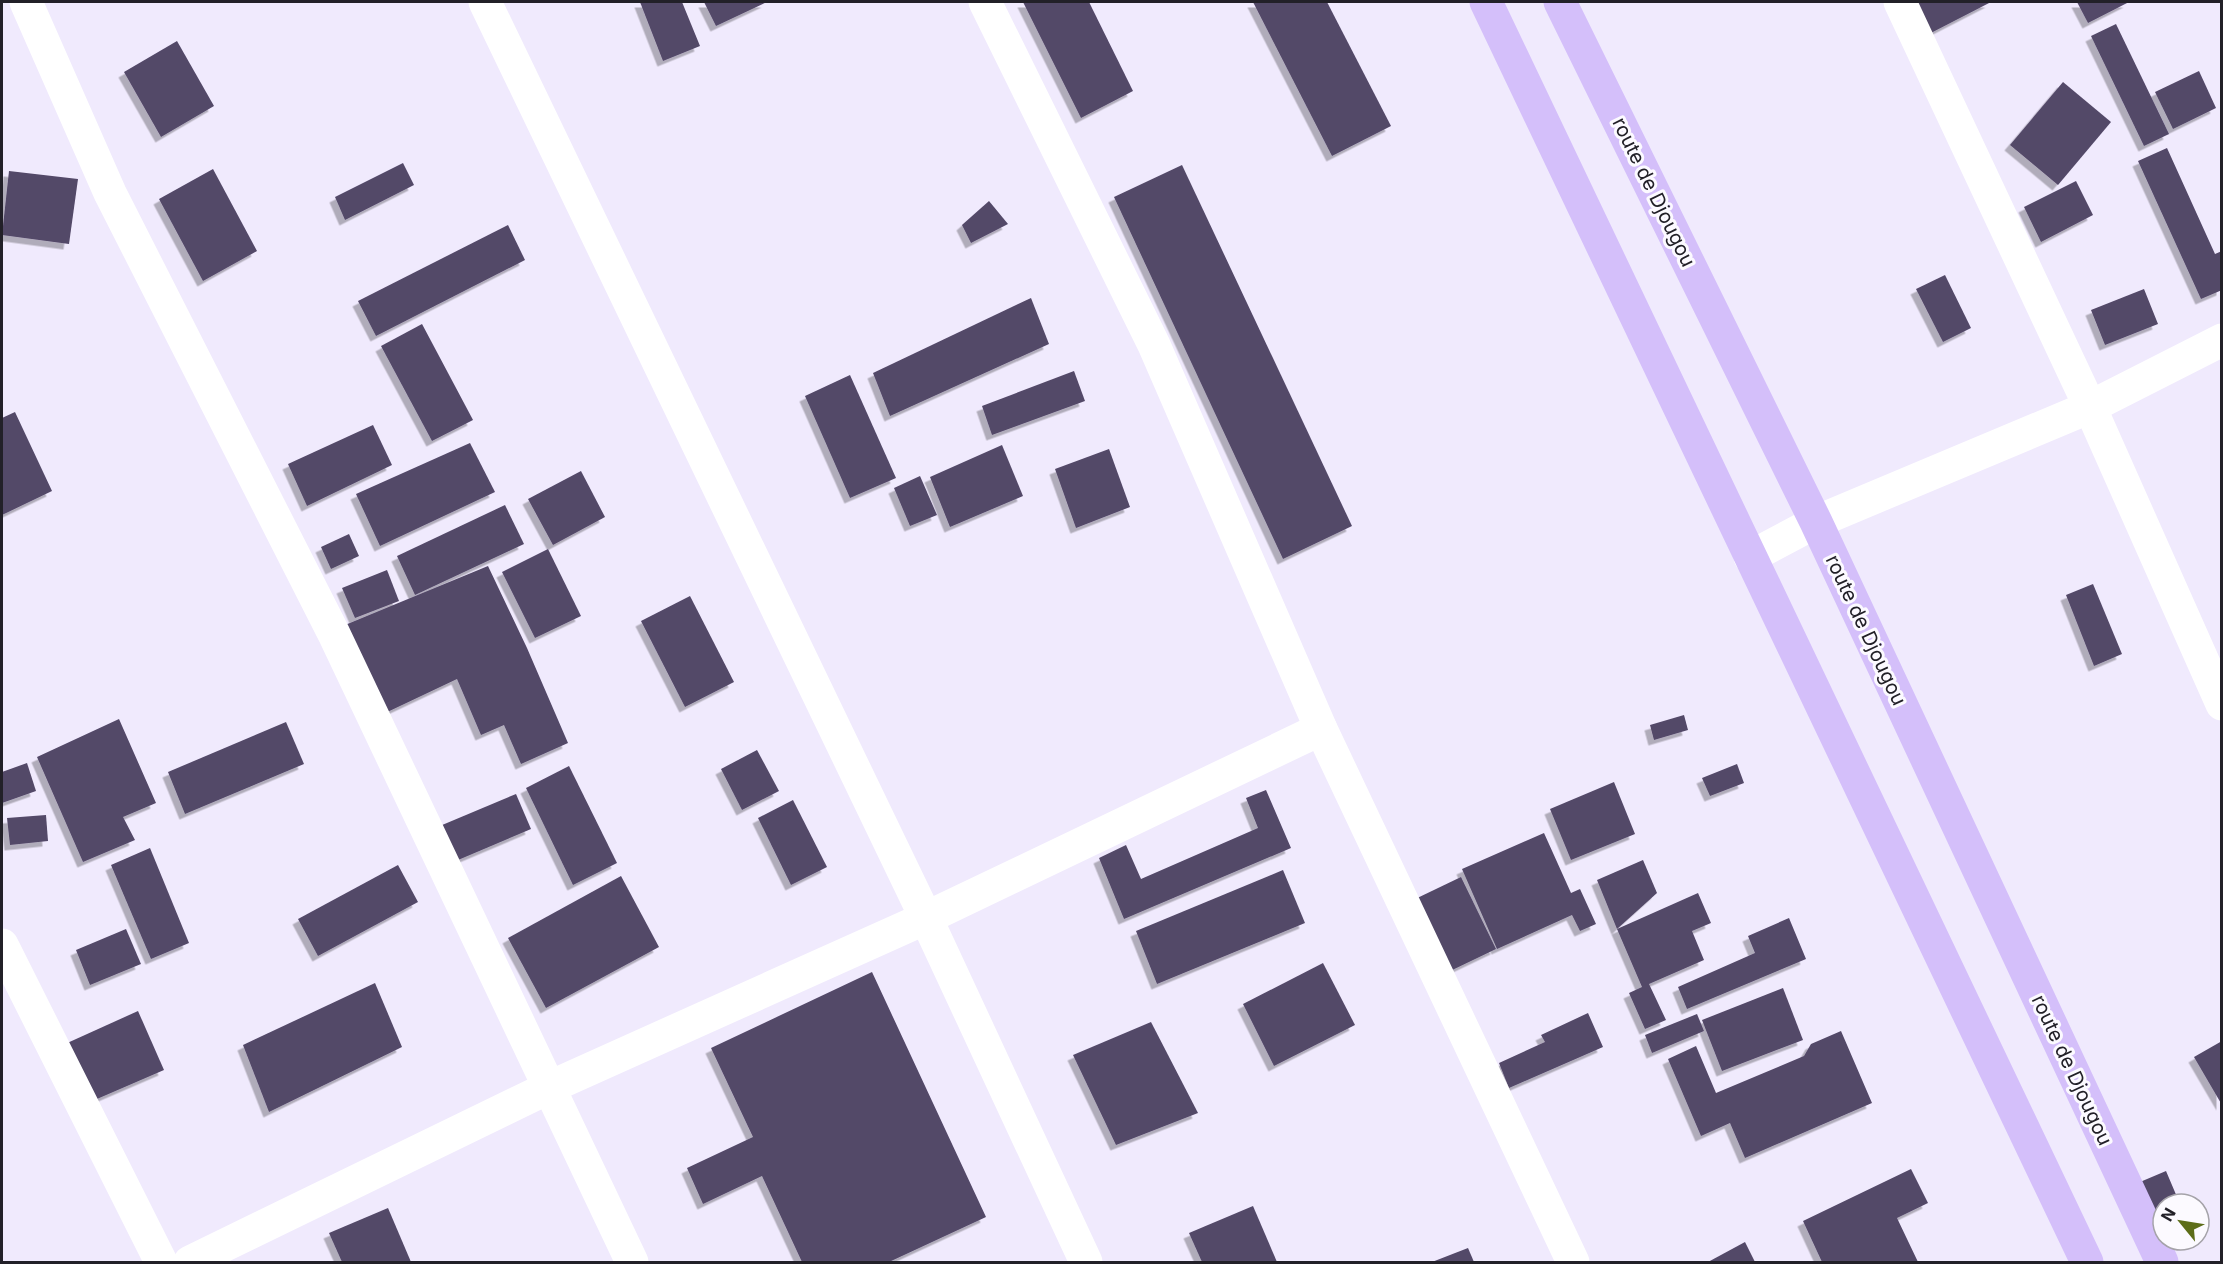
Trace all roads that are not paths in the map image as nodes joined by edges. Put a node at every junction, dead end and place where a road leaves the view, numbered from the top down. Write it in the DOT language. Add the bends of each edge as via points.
graph roads {
  1 [pos="26,2"];
  2 [pos="485,2"];
  3 [pos="985,2"];
  4 [pos="1486,2"];
  5 [pos="1560,2"];
  6 [pos="1900,2"];
  7 [pos="2222,340"];
  8 [pos="2090,407"];
  9 [pos="1816,522"];
  10 [pos="1750,557"];
  11 [pos="2222,704"];
  12 [pos="1321,729"];
  13 [pos="926,918"];
  14 [pos="2,945"];
  15 [pos="550,1087"];
  16 [pos="162,1263"];
  17 [pos="190,1263"];
  18 [pos="632,1263"];
  19 [pos="1086,1263"];
  20 [pos="1573,1263"];
  21 [pos="2086,1263"];
  22 [pos="2162,1263"];
  1 -- 15 [label="street" via="110,193 334,634"];
  2 -- 13 [label="street"];
  3 -- 12 [label="street" via="1154,345"];
  4 -- 10 [label="highway"];
  5 -- 9 [label="highway, route de Djougou"];
  6 -- 8 [label="street"];
  7 -- 8 [label="street"];
  8 -- 9 [label="street"];
  8 -- 11 [label="street"];
  9 -- 10 [label="street"];
  9 -- 22 [label="highway, route de Djougou"];
  10 -- 21 [label="highway"];
  12 -- 13 [label="street"];
  12 -- 20 [label="street"];
  13 -- 15 [label="street"];
  13 -- 19 [label="street"];
  14 -- 16 [label="street"];
  15 -- 17 [label="street"];
  15 -- 18 [label="street"];
}
